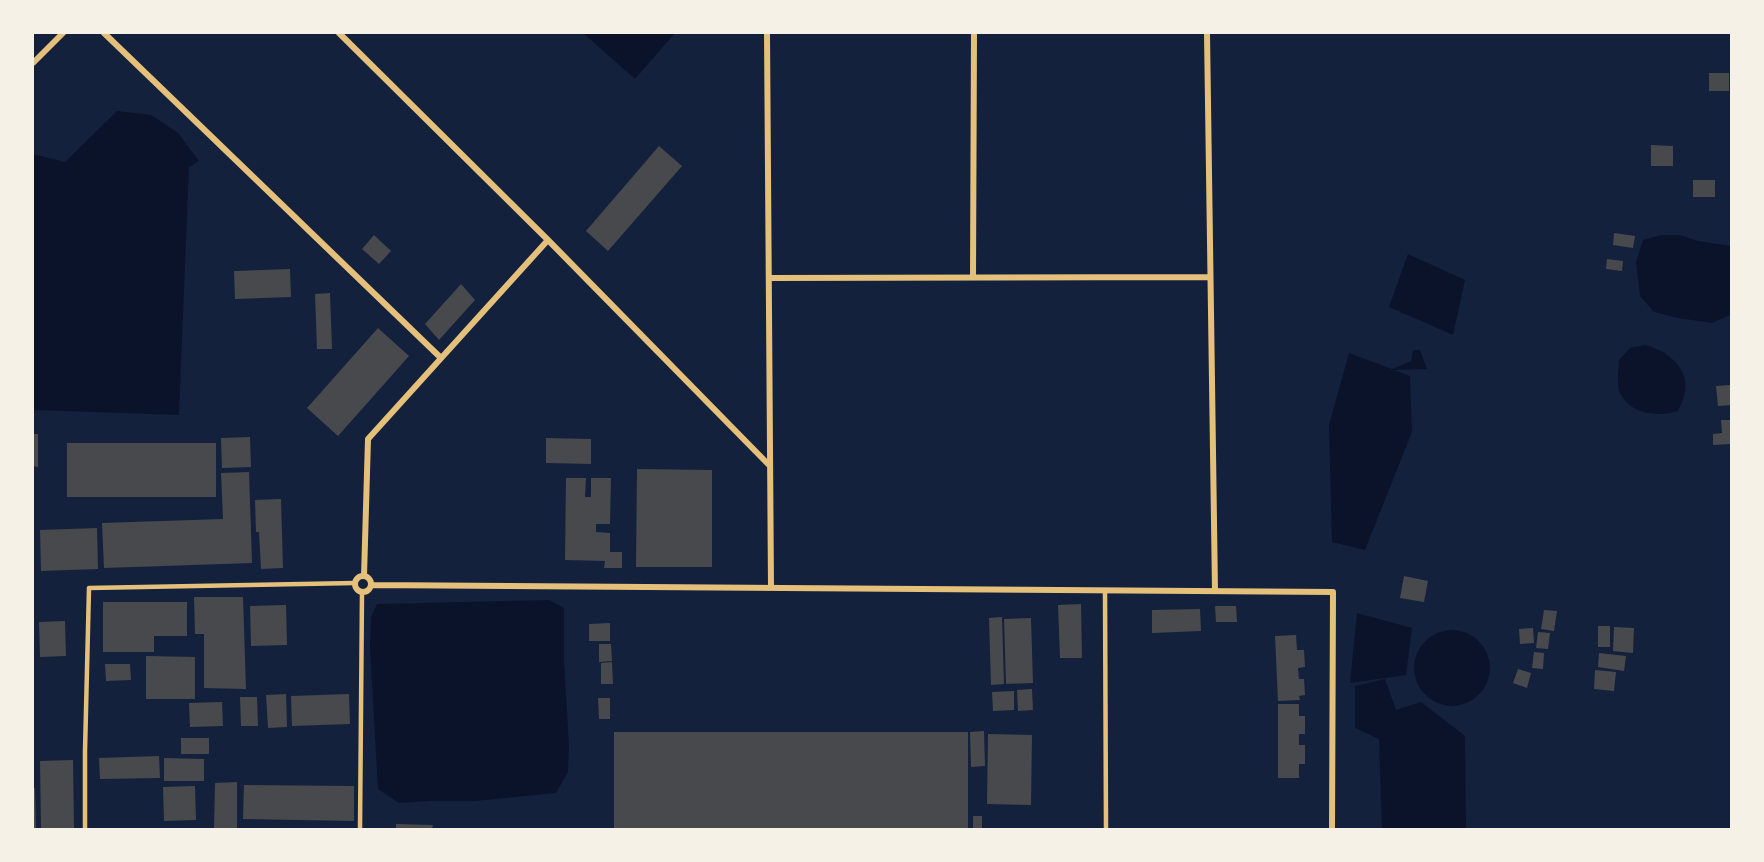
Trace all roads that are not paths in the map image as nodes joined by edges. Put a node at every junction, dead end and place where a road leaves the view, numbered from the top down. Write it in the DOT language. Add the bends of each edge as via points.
graph roads {
  1 [pos="63,33"];
  2 [pos="104,33"];
  3 [pos="339,33"];
  4 [pos="767,33"];
  5 [pos="974,33"];
  6 [pos="1207,33"];
  7 [pos="33,63"];
  8 [pos="548,240"];
  9 [pos="1210,276"];
  10 [pos="973,277"];
  11 [pos="769,278"];
  12 [pos="441,358"];
  13 [pos="770,466"];
  14 [pos="364,576"];
  15 [pos="355,583"];
  16 [pos="371,585"];
  17 [pos="771,588"];
  18 [pos="1105,590"];
  19 [pos="1215,591"];
  20 [pos="362,592"];
  21 [pos="85,829"];
  22 [pos="360,829"];
  23 [pos="1106,829"];
  24 [pos="1332,829"];
  1 -- 7 [label="street"];
  2 -- 12 [label="street"];
  3 -- 8 [label="street"];
  4 -- 11 [label="street"];
  5 -- 10 [label="street"];
  6 -- 9 [label="street"];
  8 -- 12 [label="street"];
  8 -- 13 [label="street"];
  9 -- 10 [label="street"];
  9 -- 19 [label="street"];
  10 -- 11 [label="street"];
  11 -- 13 [label="street"];
  12 -- 14 [label="street" via="368,439"];
  13 -- 17 [label="street"];
  14 -- 15 [label="street"];
  14 -- 16 [label="street"];
  15 -- 20 [label="street"];
  15 -- 21 [label="lane" via="89,588"];
  16 -- 17 [label="street"];
  16 -- 20 [label="street"];
  17 -- 18 [label="street"];
  18 -- 19 [label="street"];
  18 -- 23 [label="lane"];
  19 -- 24 [label="street" via="1333,592"];
  20 -- 22 [label="lane"];
}
